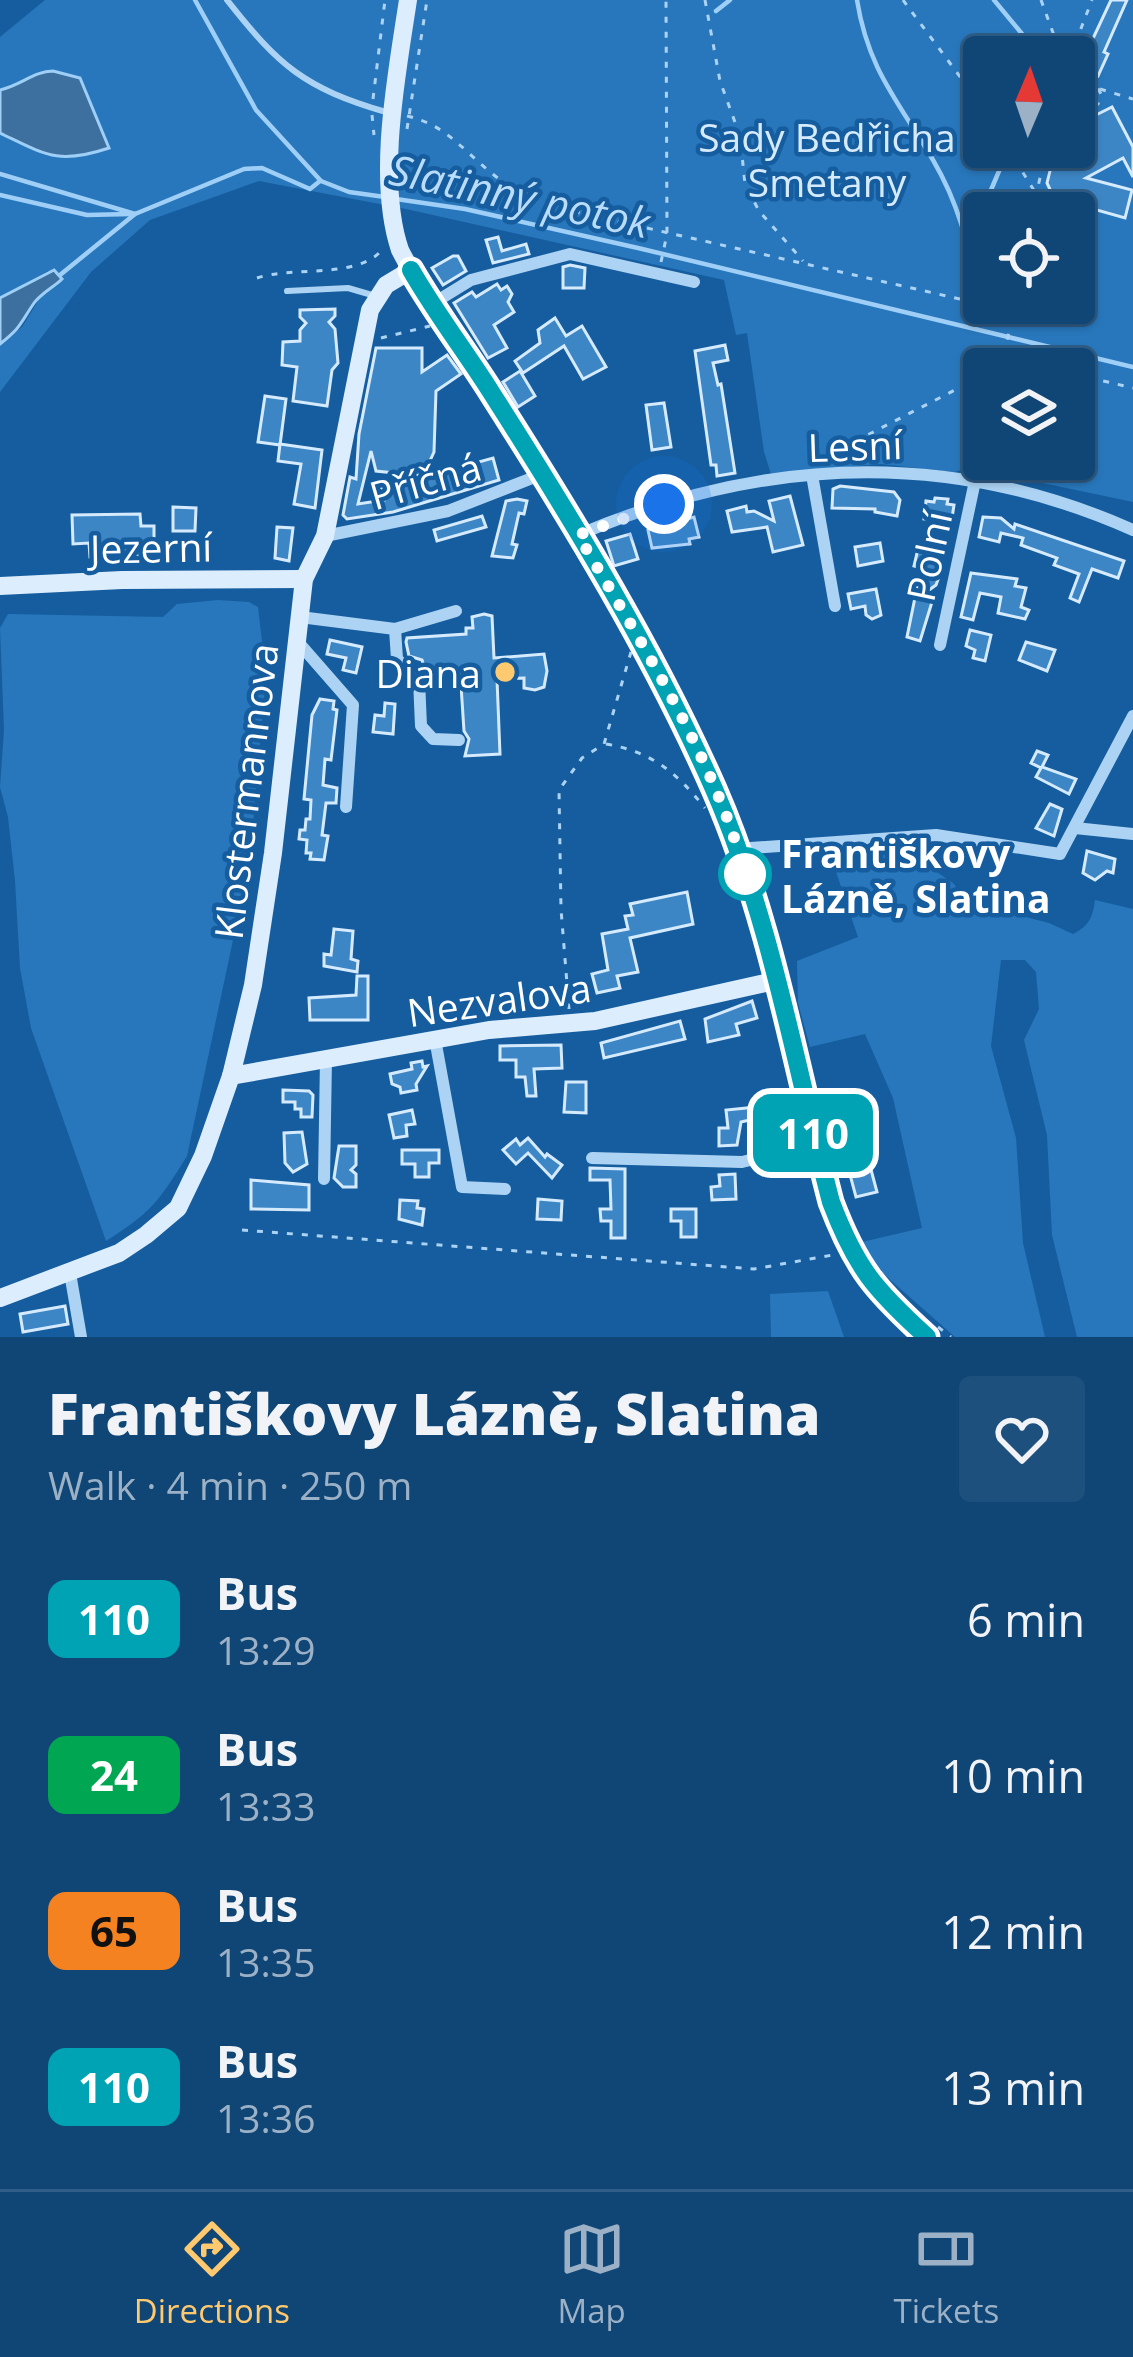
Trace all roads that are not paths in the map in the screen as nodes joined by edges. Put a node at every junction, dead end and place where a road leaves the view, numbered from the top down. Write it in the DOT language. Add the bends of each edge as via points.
graph roads {
  1 [pos="227,0"];
  2 [pos="407,0"];
  3 [pos="401,115"];
  4 [pos="411,270"];
  5 [pos="694,282"];
  6 [pos="287,291"];
  7 [pos="376,296"];
  8 [pos="437,312"];
  9 [pos="540,475"];
  10 [pos="812,475"];
  11 [pos="976,481"];
  12 [pos="1133,530"];
  13 [pos="578,535"];
  14 [pos="325,536"];
  15 [pos="304,580"];
  16 [pos="0,586"];
  17 [pos="835,606"];
  18 [pos="456,611"];
  19 [pos="300,617"];
  20 [pos="395,629"];
  21 [pos="298,642"];
  22 [pos="940,644"];
  23 [pos="1133,716"];
  24 [pos="459,740"];
  25 [pos="346,807"];
  26 [pos="1075,827"];
  27 [pos="1133,834"];
  28 [pos="737,849"];
  29 [pos="774,981"];
  30 [pos="435,1040"];
  31 [pos="326,1059"];
  32 [pos="231,1076"];
  33 [pos="815,1144"];
  34 [pos="592,1158"];
  35 [pos="324,1179"];
  36 [pos="505,1189"];
  37 [pos="70,1273"];
  38 [pos="0,1298"];
  39 [pos="81,1337"];
  40 [pos="927,1337"];
  1 -- 3 [label="lane" via="295,75"];
  2 -- 3 [label="street"];
  3 -- 4 [label="street" via="392,210"];
  4 -- 7 [label="street"];
  4 -- 8 [label="street"];
  5 -- 8 [label="street" via="570,254 471,280"];
  6 -- 7 [label="lane" via="348,288"];
  7 -- 14 [label="street, Klostermannova"];
  8 -- 9 [label="street"];
  9 -- 13 [label="street"];
  9 -- 14 [label="street, Příčná" via="448,511"];
  10 -- 11 [label="street, Lesní" via="876,470"];
  10 -- 13 [label="street, Lesní" via="699,494"];
  10 -- 17 [label="street"];
  11 -- 12 [label="street, Lesní" via="1085,508"];
  11 -- 22 [label="street, Polní"];
  13 -- 28 [label="street" via="636,633"];
  14 -- 15 [label="street, Klostermannova"];
  15 -- 16 [label="street, Jezerní"];
  15 -- 19 [label="street, Klostermannova"];
  18 -- 20 [label="street"];
  19 -- 20 [label="street"];
  19 -- 21 [label="street, Klostermannova"];
  20 -- 24 [label="street" via="397,659 419,680 421,726 433,740"];
  21 -- 25 [label="street" via="352,705"];
  21 -- 32 [label="street, Klostermannova" via="253,985"];
  23 -- 26 [label="street"];
  26 -- 27 [label="street"];
  26 -- 28 [label="street" via="1060,854 936,835"];
  28 -- 29 [label="street"];
  29 -- 30 [label="street, Nezvalova" via="571,1023"];
  29 -- 33 [label="street"];
  30 -- 31 [label="street, Nezvalova"];
  30 -- 36 [label="street" via="462,1187"];
  31 -- 32 [label="street, Nezvalova"];
  31 -- 35 [label="street"];
  32 -- 37 [label="street, Klostermannova" via="178,1208 119,1253"];
  33 -- 34 [label="street" via="742,1162"];
  33 -- 40 [label="street" via="850,1251"];
  37 -- 38 [label="street, Klostermannova"];
  37 -- 39 [label="street"];
}
